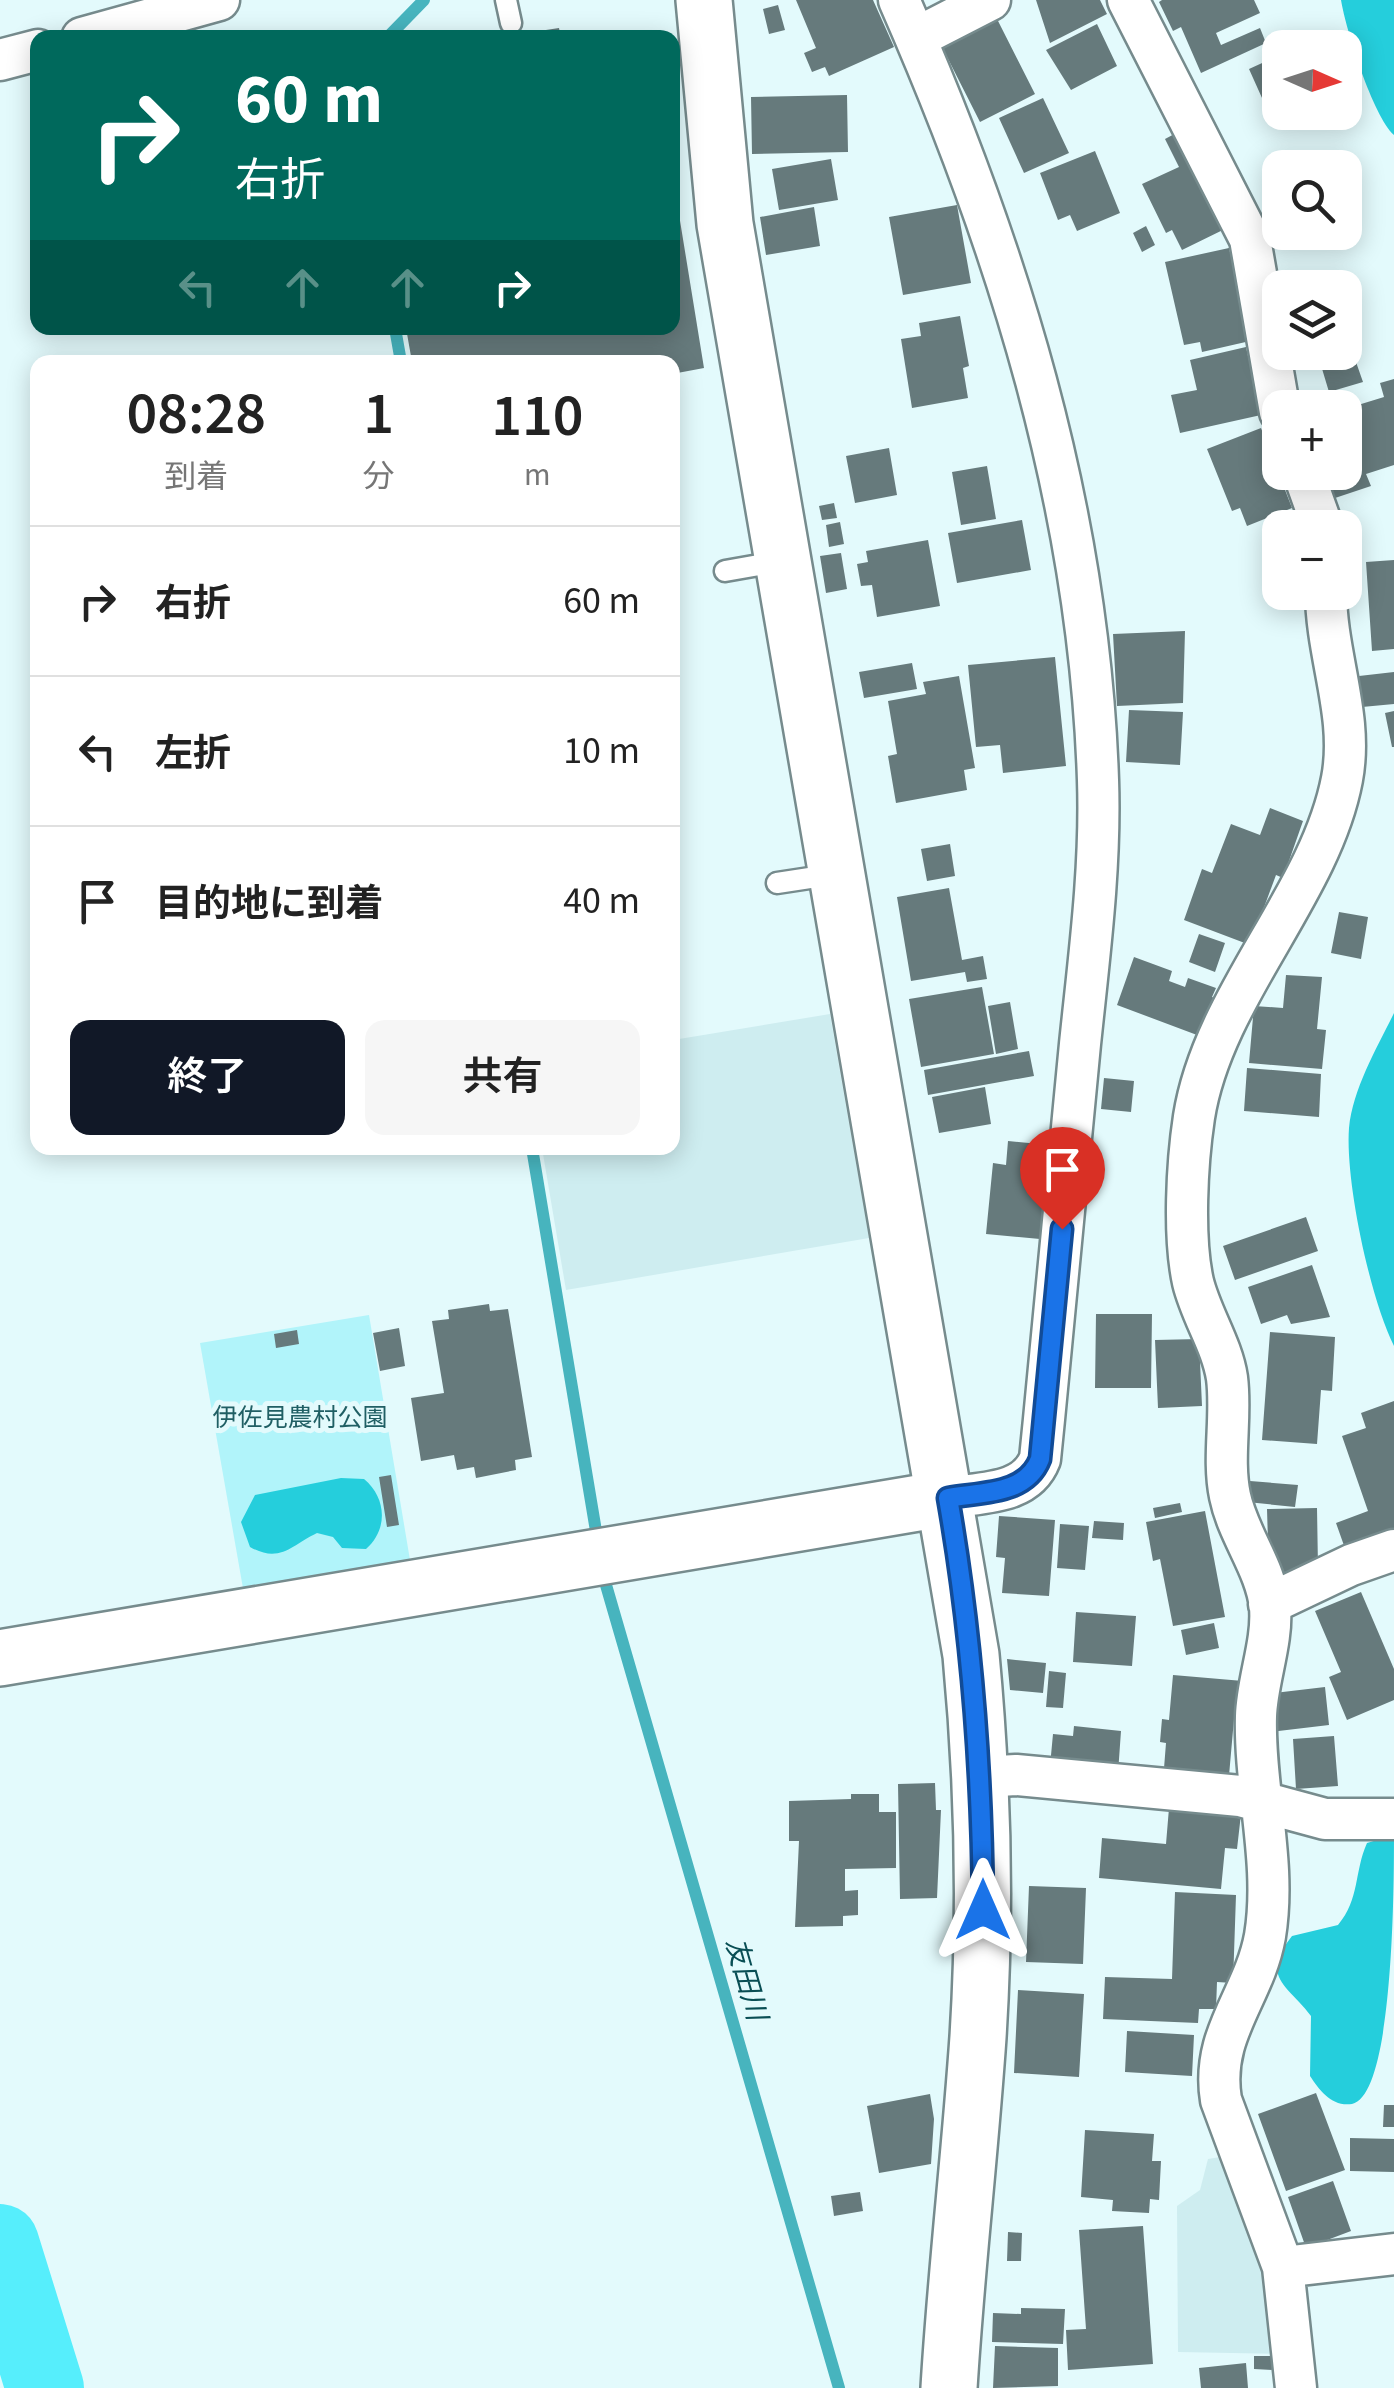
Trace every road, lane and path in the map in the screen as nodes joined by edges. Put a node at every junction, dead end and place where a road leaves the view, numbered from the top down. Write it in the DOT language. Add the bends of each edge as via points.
graph roads {
  1 [pos="219,0"];
  2 [pos="506,0"];
  3 [pos="704,0"];
  4 [pos="900,0"];
  5 [pos="990,0"];
  6 [pos="1128,0"];
  7 [pos="511,23"];
  8 [pos="111,30"];
  9 [pos="916,38"];
  10 [pos="30,52"];
  11 [pos="0,60"];
  12 [pos="1276,390"];
  13 [pos="783,561"];
  14 [pos="725,570"];
  15 [pos="1327,610"];
  16 [pos="838,874"];
  17 [pos="777,884"];
  18 [pos="948,1498"];
  19 [pos="1394,1550"];
  20 [pos="1269,1604"];
  21 [pos="0,1658"];
  22 [pos="981,1777"];
  23 [pos="1259,1802"];
  24 [pos="1394,1819"];
  25 [pos="1394,2254"];
  26 [pos="1283,2267"];
  27 [pos="949,2388"];
  28 [pos="1296,2388"];
  1 -- 8 [label="street"];
  2 -- 7 [label="lane"];
  3 -- 13 [label="street" via="725,224"];
  4 -- 9 [label="street"];
  5 -- 9 [label="street"];
  6 -- 12 [label="street" via="1250,239"];
  9 -- 18 [label="street" via="1015,298 1050,426 1076,557 1098,781 1094,896 1040,1459 1034,1476 1018,1486"];
  10 -- 11 [label="street"];
  13 -- 14 [label="lane"];
  13 -- 16 [label="street"];
  15 -- 20 [label="street" via="1344,713 1342,780 1298,887 1212,1047 1194,1117 1190,1176 1192,1280 1226,1376 1229,1494"];
  16 -- 17 [label="lane"];
  16 -- 18 [label="street"];
  18 -- 21 [label="street"];
  18 -- 22 [label="street"];
  19 -- 20 [label="street"];
  20 -- 23 [label="street" via="1257,1691"];
  22 -- 23 [label="street" via="1016,1775"];
  22 -- 27 [label="street" via="980,1990"];
  23 -- 24 [label="street" via="1325,1819"];
  23 -- 26 [label="street" via="1267,1860 1265,1934 1220,2050 1217,2075"];
  25 -- 26 [label="street"];
  26 -- 28 [label="street"];
}
